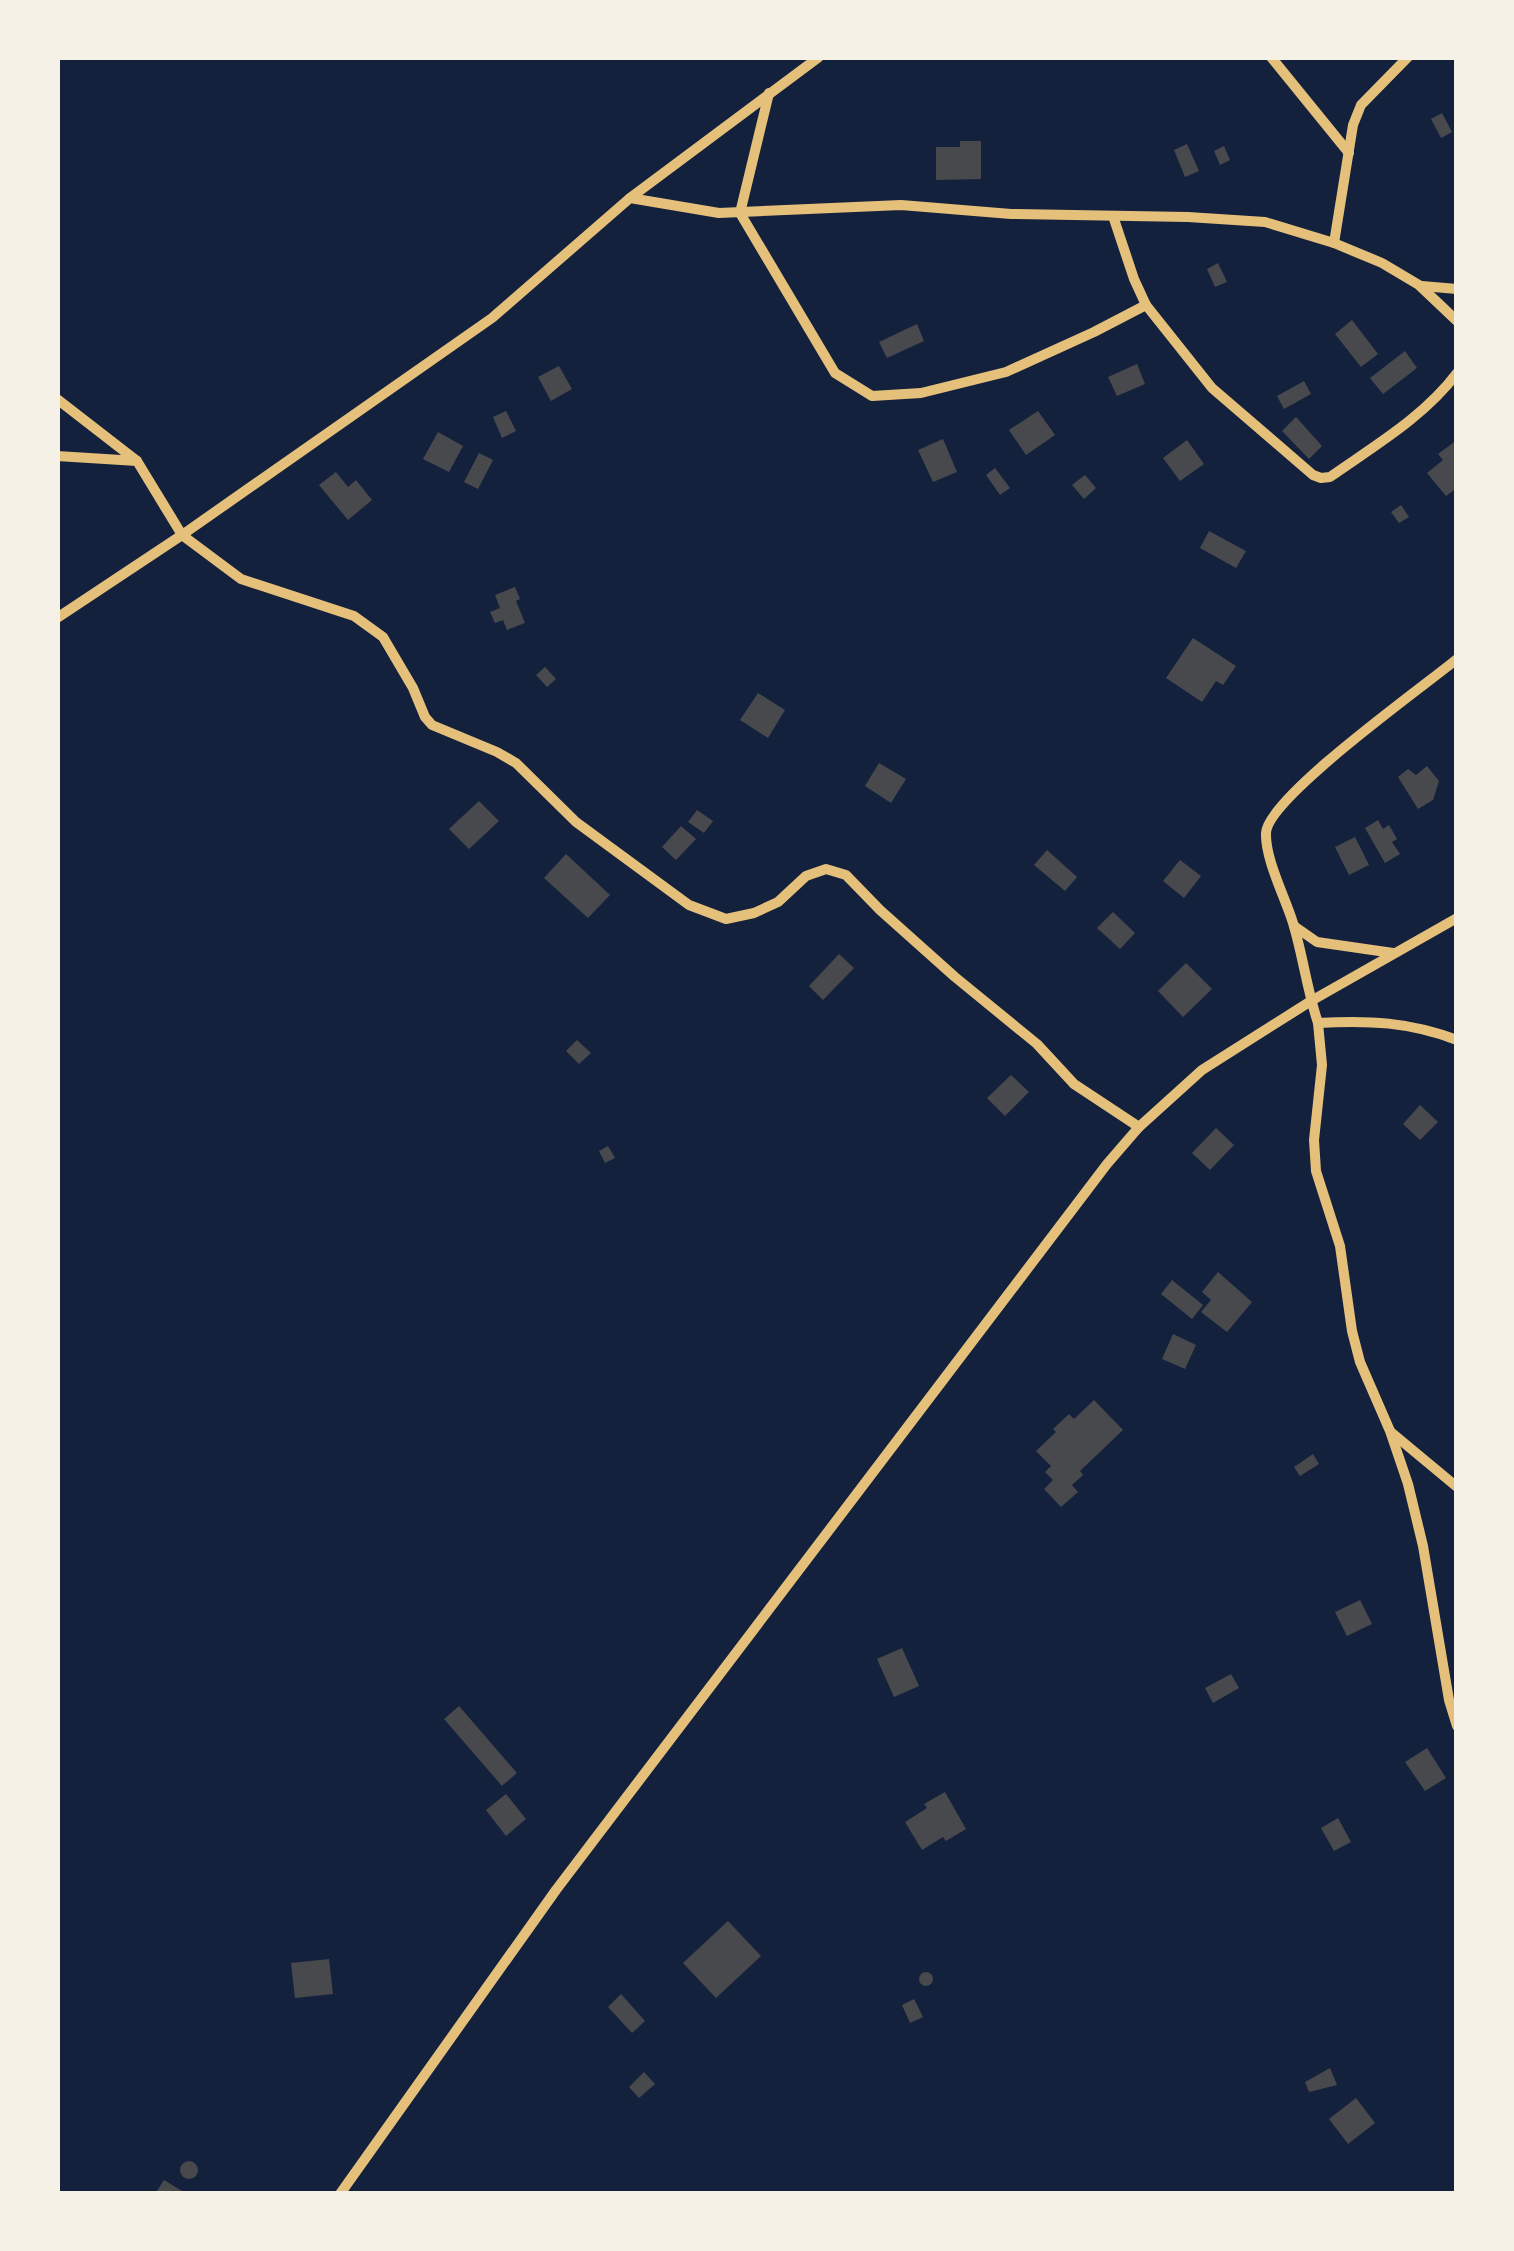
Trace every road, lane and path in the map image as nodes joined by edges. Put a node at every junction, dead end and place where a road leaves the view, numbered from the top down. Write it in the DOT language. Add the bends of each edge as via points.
graph roads {
  1 [pos="819,57"];
  2 [pos="1270,57"];
  3 [pos="1408,57"];
  4 [pos="769,93"];
  5 [pos="1349,153"];
  6 [pos="630,198"];
  7 [pos="740,213"];
  8 [pos="1113,216"];
  9 [pos="1334,243"];
  10 [pos="1419,285"];
  11 [pos="1457,289"];
  12 [pos="1146,305"];
  13 [pos="1457,321"];
  14 [pos="1457,373"];
  15 [pos="57,399"];
  16 [pos="57,456"];
  17 [pos="137,461"];
  18 [pos="182,535"];
  19 [pos="57,618"];
  20 [pos="1457,659"];
  21 [pos="1457,918"];
  22 [pos="1294,926"];
  23 [pos="1396,953"];
  24 [pos="1311,1001"];
  25 [pos="1318,1023"];
  26 [pos="1457,1040"];
  27 [pos="1139,1127"];
  28 [pos="1390,1431"];
  29 [pos="1457,1487"];
  30 [pos="1457,1726"];
  31 [pos="340,2194"];
  1 -- 4 [label="street"];
  2 -- 5 [label="street"];
  3 -- 5 [label="street" via="1361,105"];
  4 -- 6 [label="street"];
  4 -- 7 [label="street"];
  5 -- 9 [label="street"];
  6 -- 7 [label="street"];
  6 -- 18 [label="street" via="492,318"];
  7 -- 8 [label="street" via="901,205"];
  7 -- 12 [label="street" via="835,373 872,396 1006,372"];
  8 -- 9 [label="street" via="1265,222"];
  8 -- 12 [label="street"];
  9 -- 10 [label="street"];
  10 -- 11 [label="street"];
  10 -- 13 [label="street"];
  12 -- 14 [label="street" via="1212,388 1321,478 1414,417"];
  15 -- 17 [label="street"];
  16 -- 17 [label="street"];
  17 -- 18 [label="street"];
  18 -- 19 [label="street"];
  18 -- 27 [label="street" via="241,579 354,616 383,637 432,724 516,763 577,822 689,905 726,919 778,902 806,876 826,869 846,875 1074,1084"];
  20 -- 22 [label="street" via="1274,813 1265,829 1268,848"];
  21 -- 23 [label="street"];
  22 -- 23 [label="street" via="1317,942"];
  22 -- 24 [label="street"];
  23 -- 24 [label="street"];
  24 -- 25 [label="street"];
  24 -- 27 [label="street" via="1202,1070"];
  25 -- 26 [label="street" via="1370,1020"];
  25 -- 28 [label="street" via="1316,1171 1340,1246 1360,1361"];
  27 -- 31 [label="street" via="556,1890"];
  28 -- 29 [label="street"];
  28 -- 30 [label="street" via="1423,1546"];
}
